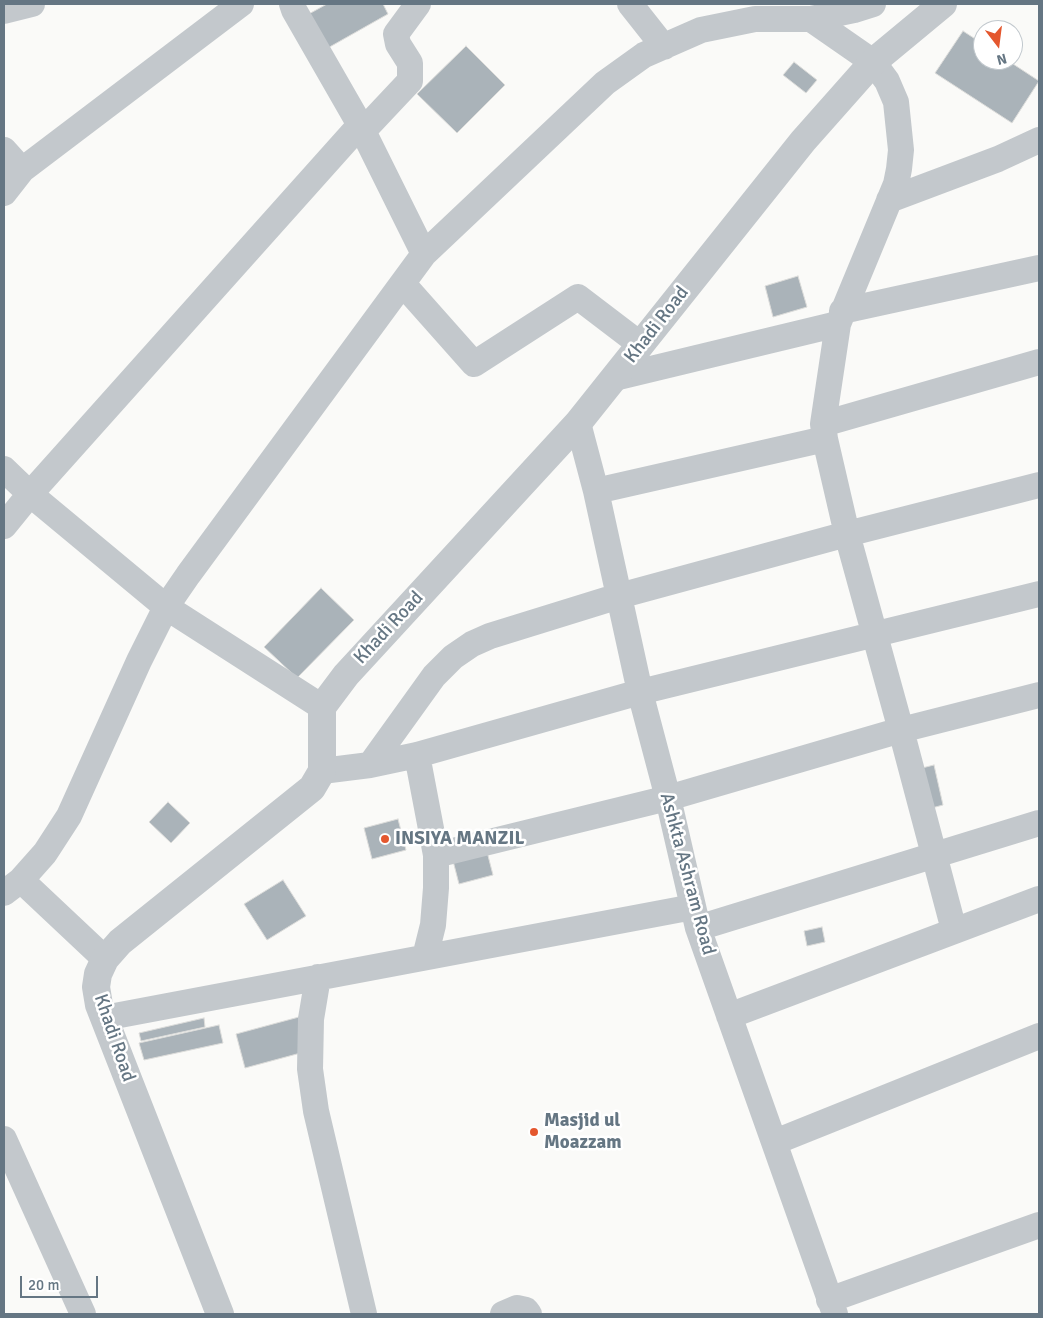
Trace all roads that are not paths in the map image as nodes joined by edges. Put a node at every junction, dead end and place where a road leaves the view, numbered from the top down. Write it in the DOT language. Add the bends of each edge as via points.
graph roads {
  1 [pos="32,4"];
  2 [pos="241,4"];
  3 [pos="292,4"];
  4 [pos="418,4"];
  5 [pos="630,4"];
  6 [pos="873,4"];
  7 [pos="943,4"];
  8 [pos="4,11"];
  9 [pos="811,18"];
  10 [pos="664,46"];
  11 [pos="873,62"];
  12 [pos="362,128"];
  13 [pos="1039,140"];
  14 [pos="4,150"];
  15 [pos="22,170"];
  16 [pos="4,193"];
  17 [pos="889,200"];
  18 [pos="424,254"];
  19 [pos="1039,268"];
  20 [pos="403,284"];
  21 [pos="840,317"];
  22 [pos="641,345"];
  23 [pos="1039,362"];
  24 [pos="614,378"];
  25 [pos="578,423"];
  26 [pos="824,431"];
  27 [pos="4,469"];
  28 [pos="1039,485"];
  29 [pos="596,491"];
  30 [pos="30,494"];
  31 [pos="4,526"];
  32 [pos="847,534"];
  33 [pos="1039,594"];
  34 [pos="619,596"];
  35 [pos="166,607"];
  36 [pos="874,634"];
  37 [pos="640,692"];
  38 [pos="1039,695"];
  39 [pos="322,707"];
  40 [pos="902,730"];
  41 [pos="417,754"];
  42 [pos="370,765"];
  43 [pos="322,771"];
  44 [pos="668,798"];
  45 [pos="1039,823"];
  46 [pos="436,855"];
  47 [pos="934,856"];
  48 [pos="12,887"];
  49 [pos="1039,899"];
  50 [pos="695,918"];
  51 [pos="954,930"];
  52 [pos="425,957"];
  53 [pos="105,959"];
  54 [pos="318,977"];
  55 [pos="729,1016"];
  56 [pos="104,1018"];
  57 [pos="1039,1036"];
  58 [pos="4,1139"];
  59 [pos="775,1142"];
  60 [pos="1039,1225"];
  61 [pos="832,1307"];
  62 [pos="83,1314"];
  63 [pos="220,1314"];
  64 [pos="364,1314"];
  65 [pos="504,1314"];
  66 [pos="529,1314"];
  1 -- 8 [label="street"];
  2 -- 15 [label="street"];
  3 -- 12 [label="street"];
  4 -- 12 [label="street" via="396,34 398,44 410,63 410,82"];
  5 -- 10 [label="street"];
  6 -- 9 [label="street"];
  7 -- 11 [label="street, Khadi Road"];
  9 -- 10 [label="street" via="755,19 701,30"];
  9 -- 11 [label="street"];
  10 -- 18 [label="street" via="605,83"];
  11 -- 17 [label="street" via="887,81 896,102 899,122 899,169"];
  11 -- 22 [label="street, Khadi Road" via="803,141"];
  12 -- 18 [label="street"];
  12 -- 30 [label="street"];
  13 -- 17 [label="street"];
  14 -- 15 [label="street"];
  15 -- 16 [label="street"];
  17 -- 21 [label="street"];
  18 -- 20 [label="street"];
  19 -- 21 [label="street"];
  20 -- 22 [label="street" via="474,364 578,298"];
  20 -- 35 [label="street"];
  21 -- 24 [label="street"];
  21 -- 26 [label="street"];
  22 -- 24 [label="street, Khadi Road"];
  23 -- 26 [label="street"];
  24 -- 25 [label="street, Khadi Road"];
  25 -- 29 [label="street, Ashkta Ashram Road"];
  25 -- 39 [label="street, Khadi Road" via="346,675"];
  26 -- 29 [label="street"];
  26 -- 32 [label="street"];
  27 -- 30 [label="street"];
  28 -- 32 [label="street"];
  29 -- 34 [label="street, Ashkta Ashram Road"];
  30 -- 31 [label="street"];
  30 -- 35 [label="street"];
  32 -- 34 [label="street"];
  32 -- 36 [label="street"];
  33 -- 36 [label="street"];
  34 -- 37 [label="street, Ashkta Ashram Road"];
  34 -- 42 [label="street" via="472,644 434,676"];
  35 -- 39 [label="street"];
  35 -- 48 [label="street" via="69,816 45,853"];
  36 -- 37 [label="street"];
  36 -- 40 [label="street"];
  37 -- 41 [label="street"];
  37 -- 44 [label="street, Ashkta Ashram Road"];
  38 -- 40 [label="street"];
  39 -- 43 [label="street"];
  40 -- 44 [label="street"];
  40 -- 47 [label="street"];
  41 -- 42 [label="street"];
  41 -- 46 [label="street"];
  42 -- 43 [label="street"];
  43 -- 53 [label="street, Khadi Road" via="312,788 120,942"];
  44 -- 46 [label="street"];
  44 -- 50 [label="street, Ashkta Ashram Road"];
  45 -- 47 [label="street"];
  46 -- 52 [label="street" via="433,925"];
  47 -- 50 [label="street"];
  47 -- 51 [label="street"];
  48 -- 53 [label="street"];
  49 -- 51 [label="street"];
  50 -- 52 [label="street"];
  50 -- 55 [label="street, Ashkta Ashram Road"];
  51 -- 55 [label="street"];
  52 -- 54 [label="street"];
  53 -- 56 [label="street, Khadi Road" via="96,987"];
  54 -- 56 [label="street"];
  54 -- 64 [label="street" via="310,1069 316,1111"];
  55 -- 59 [label="street, Ashkta Ashram Road"];
  56 -- 63 [label="street, Khadi Road"];
  57 -- 59 [label="street"];
  58 -- 62 [label="street"];
  59 -- 61 [label="street, Ashkta Ashram Road"];
  60 -- 61 [label="street"];
  65 -- 66 [label="street" via="517,1308"];
}
